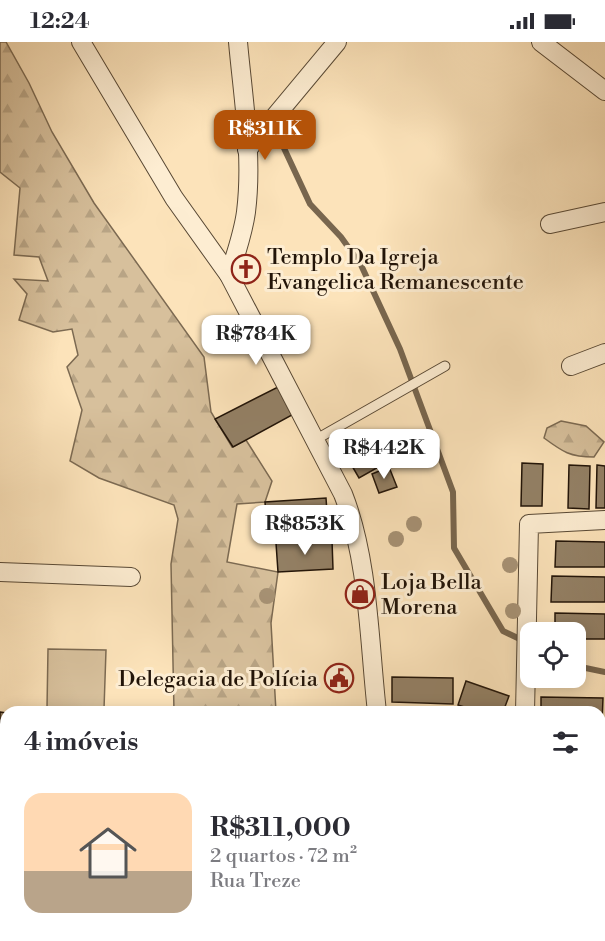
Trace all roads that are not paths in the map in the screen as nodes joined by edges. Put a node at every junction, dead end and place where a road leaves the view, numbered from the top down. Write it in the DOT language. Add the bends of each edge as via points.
graph roads {
  1 [pos="81,42"];
  2 [pos="238,42"];
  3 [pos="337,42"];
  4 [pos="541,42"];
  5 [pos="605,91"];
  6 [pos="247,150"];
  7 [pos="605,212"];
  8 [pos="550,224"];
  9 [pos="229,275"];
  10 [pos="605,352"];
  11 [pos="445,366"];
  12 [pos="571,366"];
  13 [pos="315,440"];
  14 [pos="605,520"];
  15 [pos="0,572"];
  16 [pos="131,577"];
  17 [pos="376,706"];
  18 [pos="525,706"];
  1 -- 9 [label="street" via="164,182"];
  2 -- 6 [label="street"];
  3 -- 6 [label="street"];
  4 -- 5 [label="street"];
  6 -- 9 [label="street" via="246,212"];
  7 -- 8 [label="street"];
  9 -- 13 [label="street"];
  10 -- 12 [label="street"];
  11 -- 13 [label="lane"];
  13 -- 17 [label="street" via="343,494 360,552"];
  14 -- 18 [label="street" via="529,524"];
  15 -- 16 [label="street"];
}
